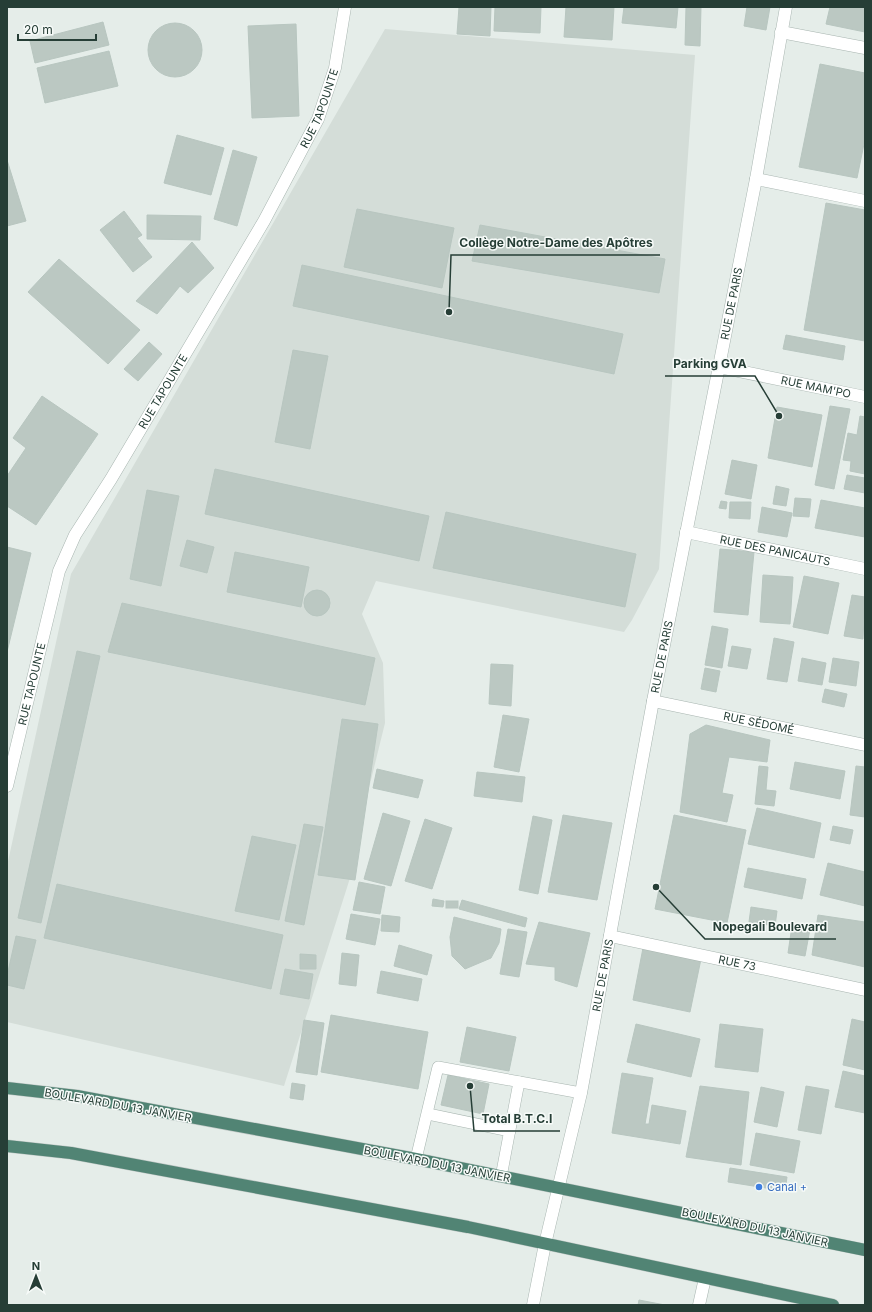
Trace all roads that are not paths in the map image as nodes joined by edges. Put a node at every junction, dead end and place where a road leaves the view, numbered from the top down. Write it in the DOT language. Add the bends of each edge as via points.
graph roads {
  1 [pos="345,7"];
  2 [pos="786,7"];
  3 [pos="781,32"];
  4 [pos="865,48"];
  5 [pos="756,179"];
  6 [pos="865,201"];
  7 [pos="719,367"];
  8 [pos="865,397"];
  9 [pos="686,532"];
  10 [pos="865,569"];
  11 [pos="653,701"];
  12 [pos="865,745"];
  13 [pos="7,786"];
  14 [pos="610,936"];
  15 [pos="865,990"];
  16 [pos="519,1082"];
  17 [pos="7,1088"];
  18 [pos="581,1092"];
  19 [pos="428,1114"];
  20 [pos="510,1131"];
  21 [pos="7,1146"];
  22 [pos="416,1159"];
  23 [pos="501,1177"];
  24 [pos="558,1187"];
  25 [pos="544,1244"];
  26 [pos="865,1250"];
  27 [pos="705,1278"];
  28 [pos="533,1305"];
  29 [pos="699,1305"];
  30 [pos="833,1305"];
  1 -- 13 [label="street, RUE TAPOUNTE" via="335,68 318,119 264,221 75,535 59,571"];
  2 -- 3 [label="street, RUE DE PARIS"];
  3 -- 4 [label="street"];
  3 -- 5 [label="street, RUE DE PARIS"];
  5 -- 6 [label="street"];
  5 -- 7 [label="street, RUE DE PARIS"];
  7 -- 8 [label="street, RUE MAM'PO"];
  7 -- 9 [label="street, RUE DE PARIS"];
  9 -- 10 [label="street, RUE DES PANICAUTS"];
  9 -- 11 [label="street, RUE DE PARIS"];
  11 -- 12 [label="street, RUE SÉDOMÉ"];
  11 -- 14 [label="street, RUE DE PARIS"];
  14 -- 15 [label="street, RUE 73"];
  14 -- 18 [label="street, RUE DE PARIS"];
  16 -- 18 [label="lane"];
  16 -- 19 [label="lane" via="438,1067"];
  16 -- 20 [label="lane"];
  17 -- 22 [label="highway, BOULEVARD DU 13 JANVIER" via="77,1096"];
  18 -- 24 [label="street, RUE DE PARIS"];
  19 -- 20 [label="lane"];
  19 -- 22 [label="lane"];
  20 -- 23 [label="lane"];
  21 -- 25 [label="highway" via="71,1153 468,1227"];
  22 -- 23 [label="highway, BOULEVARD DU 13 JANVIER"];
  23 -- 24 [label="highway, BOULEVARD DU 13 JANVIER"];
  24 -- 25 [label="street, RUE DE PARIS"];
  24 -- 26 [label="highway, BOULEVARD DU 13 JANVIER"];
  25 -- 27 [label="highway"];
  25 -- 28 [label="street, RUE DE PARIS"];
  27 -- 29 [label="street"];
  27 -- 30 [label="highway"];
}
